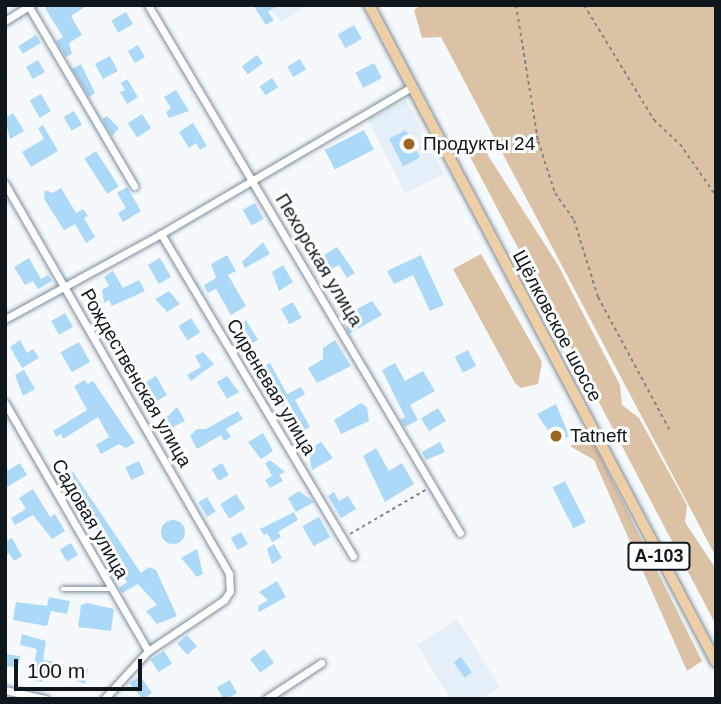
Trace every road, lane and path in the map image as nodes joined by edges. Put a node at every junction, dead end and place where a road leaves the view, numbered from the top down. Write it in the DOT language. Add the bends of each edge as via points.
graph roads {
  1 [pos="149,5"];
  2 [pos="369,5"];
  3 [pos="516,5"];
  4 [pos="584,5"];
  5 [pos="30,6"];
  6 [pos="5,21"];
  7 [pos="412,87"];
  8 [pos="253,178"];
  9 [pos="5,184"];
  10 [pos="134,186"];
  11 [pos="716,196"];
  12 [pos="161,234"];
  13 [pos="66,286"];
  14 [pos="5,319"];
  15 [pos="5,403"];
  16 [pos="669,429"];
  17 [pos="434,485"];
  18 [pos="460,533"];
  19 [pos="343,538"];
  20 [pos="353,556"];
  21 [pos="63,589"];
  22 [pos="113,589"];
  23 [pos="148,650"];
  24 [pos="716,662"];
  25 [pos="321,663"];
  26 [pos="5,690"];
  27 [pos="46,699"];
  28 [pos="104,699"];
  29 [pos="266,699"];
  1 -- 8 [label="street, Пехорская улица"];
  2 -- 7 [label="main road, Щёлковское шоссе / А-103"];
  3 -- 16 [label="path" via="538,141 555,193 574,220 598,297"];
  4 -- 11 [label="path" via="654,120 680,144"];
  5 -- 6 [label="street"];
  5 -- 10 [label="street"];
  7 -- 8 [label="street"];
  7 -- 24 [label="main road, Щёлковское шоссе / А-103"];
  8 -- 12 [label="street"];
  8 -- 17 [label="street, Пехорская улица"];
  9 -- 13 [label="street, Рождественская улица"];
  12 -- 13 [label="street"];
  12 -- 19 [label="street, Сиреневая улица"];
  13 -- 14 [label="street"];
  13 -- 23 [label="street, Рождественская улица" via="229,574 230,590 224,600"];
  15 -- 22 [label="street, Садовая улица"];
  17 -- 18 [label="street, Пехорская улица"];
  17 -- 19 [label="path"];
  19 -- 20 [label="street, Сиреневая улица"];
  21 -- 22 [label="lane"];
  22 -- 23 [label="street, Садовая улица"];
  23 -- 28 [label="street"];
  25 -- 29 [label="street"];
  26 -- 27 [label="street"];
}
